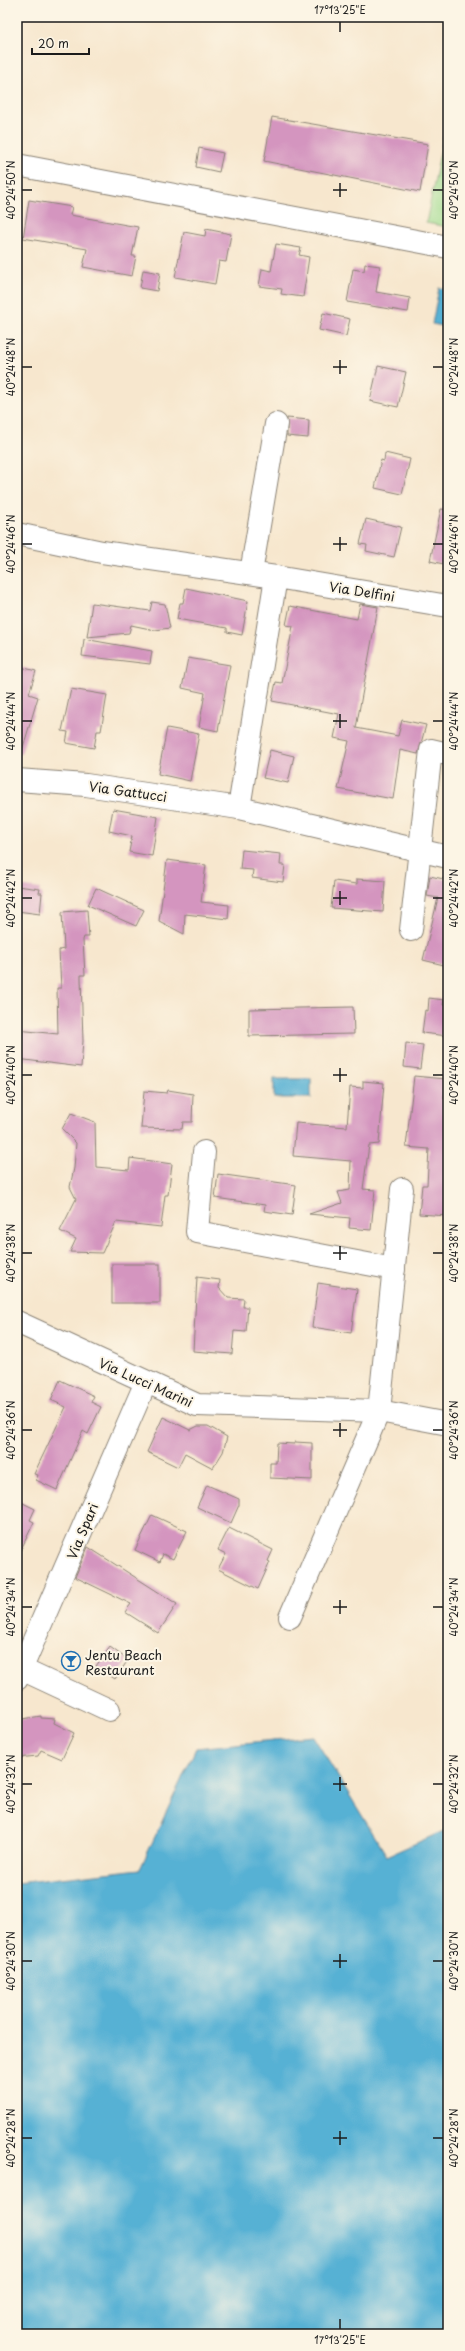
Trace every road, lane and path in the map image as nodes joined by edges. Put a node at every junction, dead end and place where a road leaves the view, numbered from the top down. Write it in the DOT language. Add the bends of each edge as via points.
graph roads {
  1 [pos="17,165"];
  2 [pos="448,247"];
  3 [pos="276,424"];
  4 [pos="17,534"];
  5 [pos="251,573"];
  6 [pos="276,577"];
  7 [pos="448,606"];
  8 [pos="448,754"];
  9 [pos="17,780"];
  10 [pos="239,808"];
  11 [pos="418,849"];
  12 [pos="448,857"];
  13 [pos="411,930"];
  14 [pos="204,1152"];
  15 [pos="402,1189"];
  16 [pos="394,1269"];
  17 [pos="17,1322"];
  18 [pos="146,1382"];
  19 [pos="379,1411"];
  20 [pos="448,1424"];
  21 [pos="290,1617"];
  22 [pos="18,1672"];
  23 [pos="109,1710"];
  1 -- 2 [label="street"];
  3 -- 5 [label="street"];
  4 -- 5 [label="street, Via Delfini" via="102,552"];
  5 -- 6 [label="street, Via Delfini"];
  6 -- 7 [label="street, Via Delfini"];
  6 -- 10 [label="street"];
  8 -- 11 [label="street" via="431,750"];
  9 -- 10 [label="street, Via Gattucci" via="86,785"];
  10 -- 11 [label="street, Via Gattucci"];
  11 -- 12 [label="street, Via Gattucci"];
  11 -- 13 [label="street"];
  14 -- 16 [label="street" via="197,1232"];
  15 -- 16 [label="street"];
  16 -- 19 [label="street"];
  17 -- 18 [label="street, Via Lucci Marini"];
  18 -- 19 [label="street, Via Lucci Marini" via="197,1405"];
  18 -- 22 [label="street, Via Spari"];
  19 -- 20 [label="street, Via Lucci Marini"];
  19 -- 21 [label="street"];
  22 -- 23 [label="street"];
}
